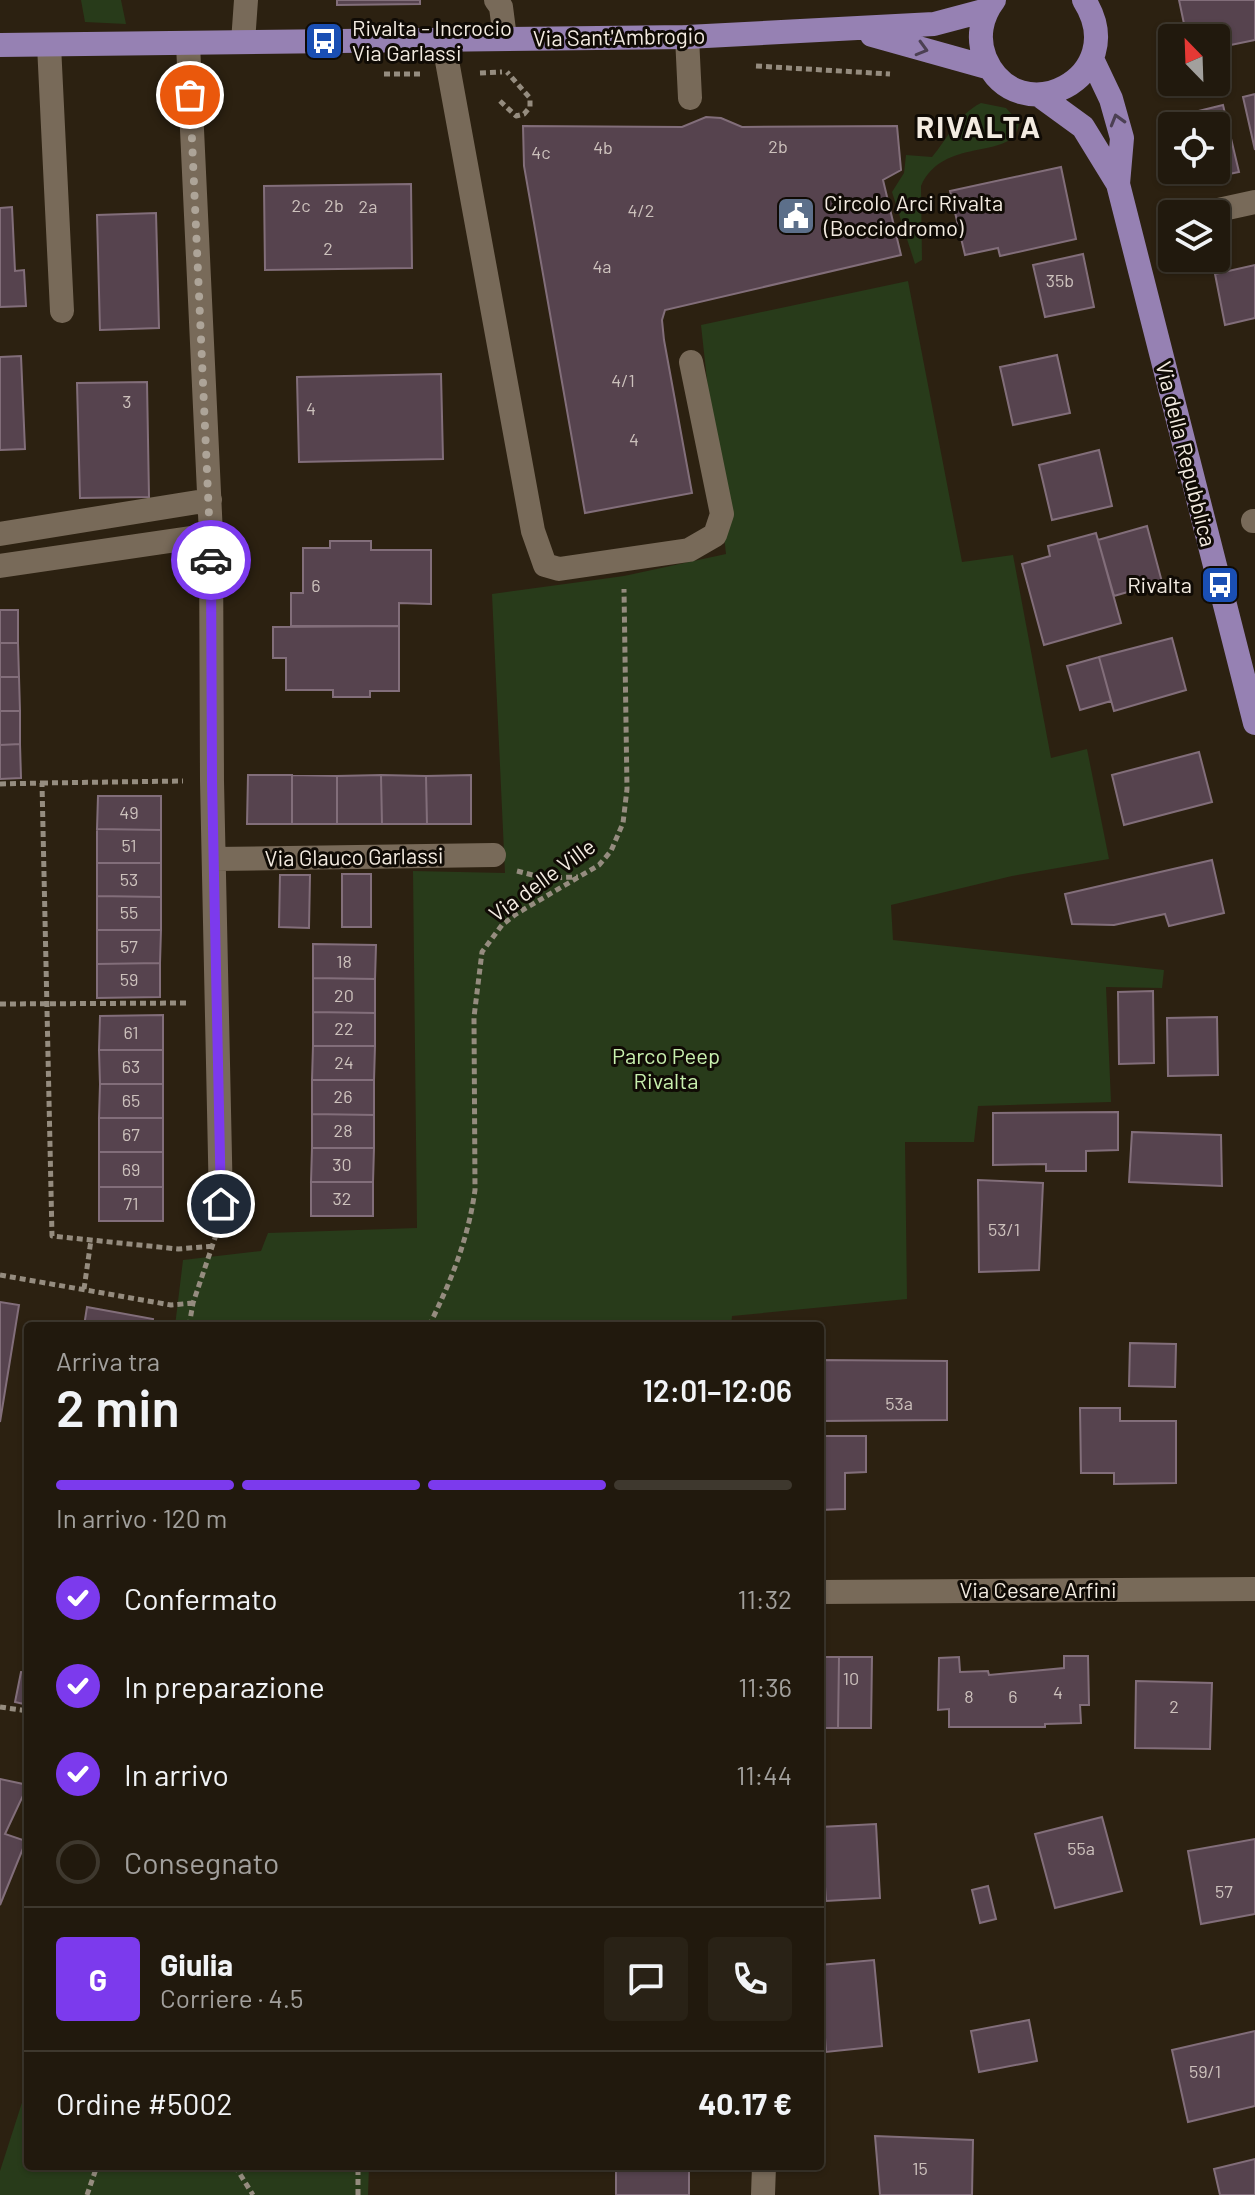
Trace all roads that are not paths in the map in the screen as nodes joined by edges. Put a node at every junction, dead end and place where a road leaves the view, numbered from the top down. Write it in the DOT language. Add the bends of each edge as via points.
graph roads {
  1 [pos="246,0"];
  2 [pos="496,0"];
  3 [pos="1085,0"];
  4 [pos="990,5"];
  5 [pos="854,30"];
  6 [pos="687,37"];
  7 [pos="505,38"];
  8 [pos="443,39"];
  9 [pos="243,42"];
  10 [pos="188,44"];
  11 [pos="0,45"];
  12 [pos="49,45"];
  13 [pos="1092,59"];
  14 [pos="990,68"];
  15 [pos="1039,95"];
  16 [pos="690,98"];
  17 [pos="1118,184"];
  18 [pos="1255,202"];
  19 [pos="1230,207"];
  20 [pos="62,311"];
  21 [pos="691,362"];
  22 [pos="210,500"];
  23 [pos="0,534"];
  24 [pos="211,535"];
  25 [pos="0,566"];
  26 [pos="1255,723"];
  27 [pos="494,855"];
  28 [pos="214,859"];
  29 [pos="221,1204"];
  30 [pos="1255,1589"];
  31 [pos="824,1592"];
  32 [pos="764,2170"];
  33 [pos="763,2195"];
  1 -- 9 [label="street"];
  2 -- 7 [label="street"];
  3 -- 13 [label="main road, Via della Repubblica" via="1097,29"];
  4 -- 5 [label="main road, Via Sant'Ambrogio" via="934,24"];
  4 -- 14 [label="main road" via="981,29"];
  5 -- 6 [label="main road, Via Sant'Ambrogio"];
  5 -- 14 [label="main road, Via Sant'Ambrogio, one-way"];
  6 -- 7 [label="main road, Via Sant'Ambrogio"];
  6 -- 16 [label="street"];
  7 -- 8 [label="main road, Via Sant'Ambrogio"];
  8 -- 9 [label="main road, Via Sant'Ambrogio"];
  8 -- 21 [label="street" via="533,531 545,565 559,569 689,550 715,535 722,514"];
  9 -- 10 [label="main road, Via Sant'Ambrogio"];
  10 -- 12 [label="main road, Via Sant'Ambrogio"];
  10 -- 22 [label="street"];
  11 -- 12 [label="main road, Via Sant'Ambrogio"];
  12 -- 20 [label="street"];
  13 -- 15 [label="main road" via="1071,85"];
  17 -- 13 [label="main road, Via della Repubblica, one-way" via="1122,138"];
  14 -- 15 [label="main road, Via della Repubblica" via="1011,87"];
  15 -- 17 [label="main road, Via della Repubblica" via="1083,127"];
  17 -- 26 [label="main road, Via della Repubblica"];
  18 -- 19 [label="street"];
  22 -- 23 [label="street"];
  22 -- 24 [label="street"];
  24 -- 25 [label="street"];
  24 -- 28 [label="street"];
  27 -- 28 [label="street, Via Glauco Garlassi"];
  28 -- 29 [label="street"];
  30 -- 31 [label="street, Via Cesare Arfini"];
  32 -- 33 [label="street"];
}
